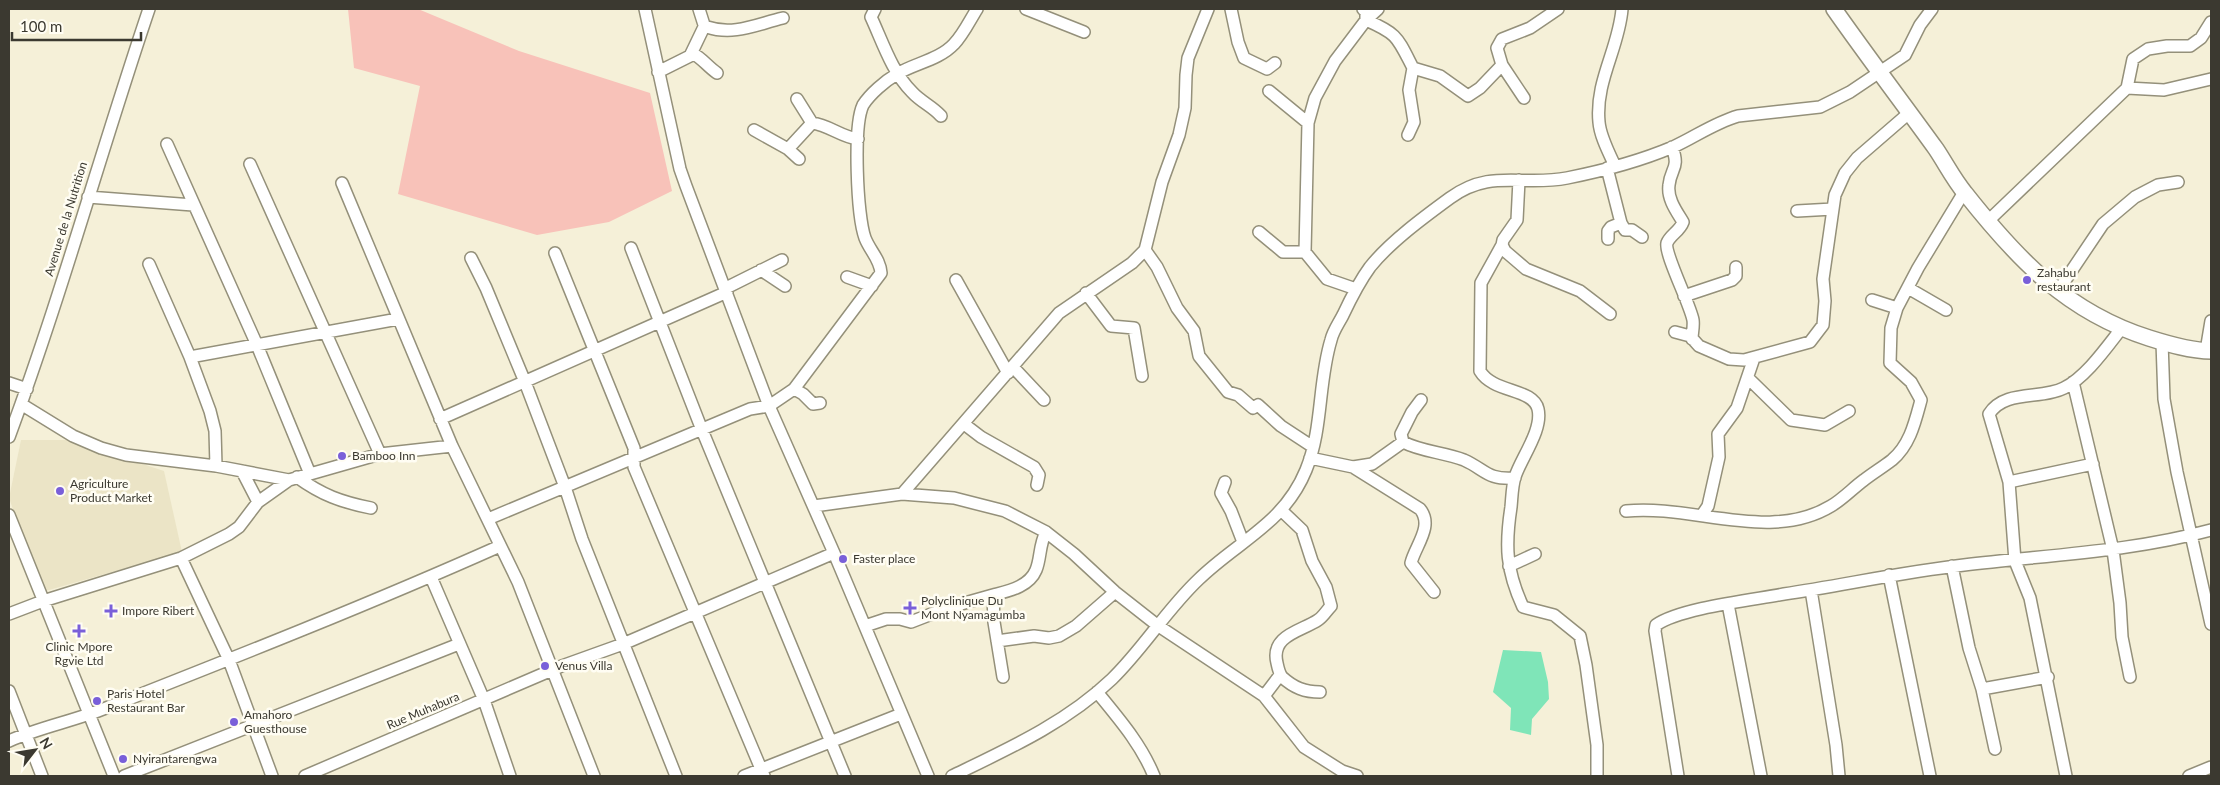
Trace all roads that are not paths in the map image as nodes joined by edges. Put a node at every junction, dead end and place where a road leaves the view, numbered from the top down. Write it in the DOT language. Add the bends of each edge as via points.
graph roads {
  1 [pos="149,9"];
  2 [pos="645,9"];
  3 [pos="699,9"];
  4 [pos="875,9"];
  5 [pos="977,9"];
  6 [pos="1026,9"];
  7 [pos="1208,9"];
  8 [pos="1231,9"];
  9 [pos="1378,9"];
  10 [pos="1558,9"];
  11 [pos="1622,9"];
  12 [pos="1834,9"];
  13 [pos="1932,9"];
  14 [pos="1365,14"];
  15 [pos="783,18"];
  16 [pos="2211,22"];
  17 [pos="705,28"];
  18 [pos="1084,32"];
  19 [pos="692,54"];
  20 [pos="1275,63"];
  21 [pos="1502,65"];
  22 [pos="1413,68"];
  23 [pos="658,72"];
  24 [pos="717,73"];
  25 [pos="1879,73"];
  26 [pos="897,74"];
  27 [pos="2211,79"];
  28 [pos="2127,88"];
  29 [pos="1270,91"];
  30 [pos="1524,98"];
  31 [pos="797,99"];
  32 [pos="1909,113"];
  33 [pos="941,116"];
  34 [pos="812,123"];
  35 [pos="1308,123"];
  36 [pos="754,130"];
  37 [pos="1408,135"];
  38 [pos="858,139"];
  39 [pos="167,144"];
  40 [pos="1672,147"];
  41 [pos="788,149"];
  42 [pos="799,159"];
  43 [pos="250,164"];
  44 [pos="1611,167"];
  45 [pos="1519,180"];
  46 [pos="2178,182"];
  47 [pos="342,184"];
  48 [pos="1964,192"];
  49 [pos="88,197"];
  50 [pos="193,205"];
  51 [pos="1833,209"];
  52 [pos="1797,211"];
  53 [pos="1988,221"];
  54 [pos="1621,223"];
  55 [pos="1259,232"];
  56 [pos="1642,237"];
  57 [pos="1608,238"];
  58 [pos="1502,245"];
  59 [pos="631,248"];
  60 [pos="1145,250"];
  61 [pos="1305,252"];
  62 [pos="555,253"];
  63 [pos="471,258"];
  64 [pos="782,260"];
  65 [pos="148,264"];
  66 [pos="1736,267"];
  67 [pos="762,270"];
  68 [pos="847,277"];
  69 [pos="956,280"];
  70 [pos="785,286"];
  71 [pos="872,286"];
  72 [pos="1908,288"];
  73 [pos="1356,289"];
  74 [pos="727,290"];
  75 [pos="2058,292"];
  76 [pos="1086,293"];
  77 [pos="1684,296"];
  78 [pos="1872,300"];
  79 [pos="1897,308"];
  80 [pos="1946,310"];
  81 [pos="1610,314"];
  82 [pos="398,319"];
  83 [pos="2211,321"];
  84 [pos="660,322"];
  85 [pos="2121,329"];
  86 [pos="1675,332"];
  87 [pos="326,333"];
  88 [pos="1692,339"];
  89 [pos="2162,342"];
  90 [pos="257,345"];
  91 [pos="594,351"];
  92 [pos="2209,351"];
  93 [pos="190,357"];
  94 [pos="1754,358"];
  95 [pos="1010,370"];
  96 [pos="1142,376"];
  97 [pos="1748,378"];
  98 [pos="525,382"];
  99 [pos="2073,382"];
  100 [pos="9,383"];
  101 [pos="27,389"];
  102 [pos="794,389"];
  103 [pos="1044,400"];
  104 [pos="1422,400"];
  105 [pos="820,403"];
  106 [pos="21,404"];
  107 [pos="769,406"];
  108 [pos="1849,411"];
  109 [pos="440,419"];
  110 [pos="964,424"];
  111 [pos="702,430"];
  112 [pos="9,437"];
  113 [pos="1403,442"];
  114 [pos="452,446"];
  115 [pos="1311,453"];
  116 [pos="380,454"];
  117 [pos="634,458"];
  118 [pos="2093,464"];
  119 [pos="216,466"];
  120 [pos="1353,468"];
  121 [pos="242,471"];
  122 [pos="310,474"];
  123 [pos="1515,478"];
  124 [pos="293,479"];
  125 [pos="1225,482"];
  126 [pos="2009,482"];
  127 [pos="1037,485"];
  128 [pos="565,487"];
  129 [pos="902,494"];
  130 [pos="258,502"];
  131 [pos="814,506"];
  132 [pos="371,508"];
  133 [pos="1282,511"];
  134 [pos="1626,511"];
  135 [pos="9,515"];
  136 [pos="1702,515"];
  137 [pos="488,519"];
  138 [pos="2211,530"];
  139 [pos="1046,532"];
  140 [pos="2193,535"];
  141 [pos="1243,542"];
  142 [pos="500,546"];
  143 [pos="2113,550"];
  144 [pos="834,553"];
  145 [pos="1535,554"];
  146 [pos="180,558"];
  147 [pos="2015,561"];
  148 [pos="1509,566"];
  149 [pos="1952,566"];
  150 [pos="1889,575"];
  151 [pos="430,577"];
  152 [pos="764,582"];
  153 [pos="1810,590"];
  154 [pos="1115,592"];
  155 [pos="1434,592"];
  156 [pos="993,595"];
  157 [pos="43,601"];
  158 [pos="1728,604"];
  159 [pos="2210,608"];
  160 [pos="9,614"];
  161 [pos="694,614"];
  162 [pos="2211,624"];
  163 [pos="1157,625"];
  164 [pos="865,626"];
  165 [pos="998,641"];
  166 [pos="459,644"];
  167 [pos="623,644"];
  168 [pos="229,660"];
  169 [pos="551,670"];
  170 [pos="1280,675"];
  171 [pos="1003,677"];
  172 [pos="2048,677"];
  173 [pos="2130,677"];
  174 [pos="1982,689"];
  175 [pos="9,691"];
  176 [pos="1097,692"];
  177 [pos="1320,692"];
  178 [pos="1264,696"];
  179 [pos="484,700"];
  180 [pos="90,714"];
  181 [pos="902,714"];
  182 [pos="254,724"];
  183 [pos="24,734"];
  184 [pos="9,741"];
  185 [pos="832,741"];
  186 [pos="1995,749"];
  187 [pos="2211,767"];
  188 [pos="762,772"];
  189 [pos="1340,774"];
  190 [pos="42,776"];
  191 [pos="114,776"];
  192 [pos="124,776"];
  193 [pos="272,776"];
  194 [pos="305,776"];
  195 [pos="510,776"];
  196 [pos="594,776"];
  197 [pos="676,776"];
  198 [pos="744,776"];
  199 [pos="845,776"];
  200 [pos="928,776"];
  201 [pos="952,776"];
  202 [pos="1154,776"];
  203 [pos="1357,776"];
  204 [pos="1597,776"];
  205 [pos="1678,776"];
  206 [pos="1761,776"];
  207 [pos="1839,776"];
  208 [pos="1930,776"];
  209 [pos="2066,776"];
  210 [pos="2189,776"];
  1 -- 49 [label="street, Avenue de la Nutrition"];
  2 -- 23 [label="street"];
  3 -- 17 [label="street"];
  4 -- 26 [label="street" via="871,17"];
  5 -- 26 [label="street" via="955,44"];
  6 -- 18 [label="street"];
  7 -- 60 [label="street" via="1188,58 1185,108 1179,135 1162,182"];
  8 -- 20 [label="street" via="1244,58 1267,69"];
  9 -- 14 [label="street"];
  10 -- 21 [label="street" via="1530,28 1502,39 1498,48"];
  11 -- 44 [label="street" via="1599,97 1598,124"];
  12 -- 25 [label="main road"];
  13 -- 25 [label="street" via="1905,55"];
  14 -- 22 [label="street" via="1398,38"];
  14 -- 35 [label="street" via="1322,80"];
  15 -- 17 [label="street" via="737,30 719,32"];
  16 -- 28 [label="street" via="2201,38 2190,46 2148,49 2133,59"];
  17 -- 19 [label="street"];
  19 -- 23 [label="street"];
  19 -- 24 [label="street" via="701,57"];
  21 -- 22 [label="street" via="1468,96 1440,76"];
  21 -- 30 [label="street"];
  22 -- 37 [label="street" via="1409,90 1414,122"];
  23 -- 74 [label="street" via="680,169"];
  25 -- 32 [label="main road"];
  25 -- 40 [label="street" via="1820,107 1731,118"];
  26 -- 33 [label="street" via="911,91"];
  26 -- 38 [label="street" via="864,105"];
  27 -- 28 [label="street" via="2164,90"];
  28 -- 53 [label="street"];
  29 -- 35 [label="street"];
  31 -- 34 [label="street"];
  32 -- 48 [label="main road"];
  32 -- 51 [label="street" via="1857,158 1845,173 1835,195"];
  34 -- 38 [label="street" via="822,124 847,138"];
  34 -- 41 [label="street"];
  35 -- 61 [label="street"];
  36 -- 41 [label="street"];
  38 -- 71 [label="street" via="862,223 881,273"];
  39 -- 50 [label="street"];
  40 -- 44 [label="street"];
  40 -- 77 [label="street" via="1676,160 1669,190 1672,204 1683,222 1667,244"];
  41 -- 42 [label="street"];
  43 -- 87 [label="street"];
  44 -- 45 [label="street" via="1564,179"];
  44 -- 54 [label="street"];
  45 -- 58 [label="street" via="1517,220 1502,240"];
  45 -- 73 [label="street" via="1492,179 1472,185 1451,197 1390,246"];
  46 -- 75 [label="street" via="2158,186 2135,197 2103,224"];
  47 -- 82 [label="street"];
  48 -- 53 [label="main road"];
  48 -- 72 [label="street"];
  49 -- 50 [label="street"];
  49 -- 101 [label="street, Avenue de la Nutrition"];
  50 -- 90 [label="street"];
  51 -- 52 [label="street"];
  51 -- 94 [label="street" via="1823,279 1823,325 1810,342"];
  53 -- 75 [label="main road" via="2029,267"];
  54 -- 56 [label="street" via="1625,230 1632,230"];
  54 -- 57 [label="street" via="1611,227"];
  55 -- 61 [label="street" via="1283,252"];
  58 -- 81 [label="street" via="1505,252 1526,269 1580,291"];
  58 -- 123 [label="street" via="1481,283 1479,364 1484,378 1528,397 1538,408 1539,417 1532,442"];
  59 -- 84 [label="street"];
  60 -- 76 [label="street" via="1132,263"];
  60 -- 115 [label="street" via="1177,308 1194,331 1199,356 1218,381 1228,392 1238,395 1253,408 1258,405"];
  61 -- 73 [label="street" via="1327,279"];
  62 -- 91 [label="street"];
  63 -- 98 [label="street"];
  64 -- 67 [label="street"];
  65 -- 93 [label="street"];
  66 -- 77 [label="street" via="1736,276 1732,280"];
  67 -- 70 [label="street"];
  67 -- 74 [label="street"];
  68 -- 71 [label="street"];
  69 -- 95 [label="street"];
  71 -- 102 [label="street"];
  72 -- 79 [label="street"];
  72 -- 80 [label="street"];
  73 -- 115 [label="street" via="1331,339"];
  74 -- 84 [label="street"];
  74 -- 107 [label="street"];
  75 -- 85 [label="main road"];
  76 -- 95 [label="street" via="1059,313"];
  76 -- 96 [label="street" via="1111,326 1134,328"];
  77 -- 88 [label="street" via="1693,320"];
  78 -- 79 [label="street"];
  79 -- 136 [label="street" via="1891,328 1890,363 1911,382 1921,400 1913,430 1892,460 1831,506 1786,522 1726,520"];
  82 -- 87 [label="street"];
  82 -- 109 [label="street"];
  83 -- 92 [label="street"];
  84 -- 91 [label="street"];
  84 -- 111 [label="street"];
  85 -- 89 [label="main road"];
  85 -- 99 [label="street"];
  86 -- 88 [label="street"];
  87 -- 90 [label="street"];
  87 -- 116 [label="street"];
  88 -- 94 [label="street" via="1699,346 1729,359"];
  89 -- 92 [label="main road"];
  89 -- 140 [label="street" via="2164,400"];
  90 -- 93 [label="street"];
  90 -- 122 [label="street"];
  91 -- 98 [label="street"];
  91 -- 117 [label="street" via="634,448"];
  93 -- 119 [label="street" via="210,411"];
  94 -- 97 [label="street"];
  95 -- 103 [label="street"];
  95 -- 110 [label="street"];
  97 -- 108 [label="street" via="1791,420 1825,425"];
  97 -- 136 [label="street" via="1737,408 1718,434 1719,458 1708,506"];
  98 -- 109 [label="street"];
  98 -- 128 [label="street"];
  99 -- 118 [label="street"];
  99 -- 126 [label="street" via="2063,389 2000,401 1994,406 1990,414"];
  100 -- 101 [label="street"];
  101 -- 106 [label="street, Avenue de la Nutrition"];
  102 -- 105 [label="street" via="813,404"];
  102 -- 107 [label="street"];
  104 -- 113 [label="street" via="1401,434"];
  106 -- 112 [label="street, Avenue de la Nutrition"];
  106 -- 119 [label="street" via="73,436 101,448 144,458"];
  107 -- 111 [label="street" via="750,410"];
  107 -- 131 [label="street"];
  109 -- 114 [label="street"];
  110 -- 127 [label="street" via="1034,467 1039,475"];
  110 -- 129 [label="street"];
  111 -- 117 [label="street"];
  111 -- 152 [label="street"];
  113 -- 120 [label="street" via="1372,464"];
  113 -- 123 [label="street" via="1464,460 1501,479"];
  114 -- 116 [label="street"];
  114 -- 137 [label="street"];
  115 -- 120 [label="street"];
  115 -- 133 [label="street" via="1306,471"];
  116 -- 122 [label="street"];
  117 -- 128 [label="street"];
  117 -- 161 [label="street" via="634,468"];
  118 -- 126 [label="street"];
  118 -- 143 [label="street"];
  119 -- 121 [label="street"];
  120 -- 155 [label="street" via="1424,514 1426,522 1411,563"];
  121 -- 124 [label="street"];
  121 -- 130 [label="street"];
  122 -- 124 [label="street"];
  123 -- 148 [label="street" via="1506,538"];
  124 -- 130 [label="street"];
  124 -- 132 [label="street" via="338,500"];
  125 -- 141 [label="street" via="1220,493"];
  126 -- 147 [label="street"];
  128 -- 137 [label="street"];
  128 -- 167 [label="street"];
  129 -- 131 [label="street"];
  129 -- 139 [label="street" via="954,498 1005,511"];
  130 -- 146 [label="street" via="250,516 229,534"];
  131 -- 144 [label="street"];
  133 -- 141 [label="street"];
  133 -- 170 [label="street" via="1302,530 1331,606 1318,620 1284,639 1277,649"];
  134 -- 136 [label="street" via="1646,509"];
  135 -- 157 [label="street"];
  137 -- 142 [label="street"];
  138 -- 140 [label="street"];
  139 -- 154 [label="street"];
  139 -- 156 [label="street" via="1031,578 1020,586"];
  140 -- 143 [label="street"];
  140 -- 159 [label="street"];
  141 -- 163 [label="street" via="1197,581"];
  142 -- 151 [label="street"];
  142 -- 169 [label="street" via="528,606"];
  143 -- 147 [label="street"];
  143 -- 173 [label="street" via="2122,637"];
  144 -- 152 [label="street, Rue Muhabura"];
  144 -- 164 [label="street"];
  145 -- 148 [label="street"];
  146 -- 157 [label="street"];
  146 -- 168 [label="street"];
  147 -- 149 [label="street"];
  147 -- 172 [label="street" via="2030,598"];
  148 -- 204 [label="street" via="1523,607 1554,615 1580,636 1597,745"];
  149 -- 150 [label="street"];
  149 -- 174 [label="street" via="1969,648"];
  150 -- 153 [label="street"];
  150 -- 208 [label="street"];
  151 -- 166 [label="street"];
  151 -- 168 [label="street"];
  152 -- 161 [label="street, Rue Muhabura"];
  152 -- 185 [label="street"];
  153 -- 158 [label="street"];
  153 -- 207 [label="street"];
  154 -- 163 [label="street"];
  154 -- 165 [label="street" via="1076,626 1059,636"];
  156 -- 164 [label="street" via="911,622 886,619"];
  156 -- 165 [label="street"];
  157 -- 160 [label="street"];
  157 -- 180 [label="street"];
  158 -- 205 [label="street" via="1666,618 1656,625"];
  158 -- 206 [label="street"];
  159 -- 162 [label="street"];
  161 -- 167 [label="street, Rue Muhabura"];
  161 -- 188 [label="street"];
  163 -- 176 [label="street"];
  163 -- 178 [label="street"];
  164 -- 181 [label="street"];
  165 -- 171 [label="street"];
  166 -- 179 [label="street"];
  166 -- 182 [label="street"];
  167 -- 169 [label="street, Rue Muhabura"];
  167 -- 197 [label="street"];
  168 -- 180 [label="street"];
  168 -- 182 [label="street"];
  169 -- 179 [label="street, Rue Muhabura"];
  169 -- 196 [label="street"];
  170 -- 177 [label="street" via="1295,687"];
  170 -- 178 [label="street"];
  172 -- 174 [label="street"];
  172 -- 209 [label="street"];
  174 -- 186 [label="street"];
  175 -- 183 [label="street"];
  176 -- 201 [label="street" via="1028,739"];
  176 -- 202 [label="street" via="1146,755"];
  178 -- 189 [label="street" via="1304,747"];
  179 -- 194 [label="street, Rue Muhabura"];
  179 -- 195 [label="street"];
  180 -- 183 [label="street"];
  180 -- 191 [label="street"];
  181 -- 185 [label="street"];
  181 -- 200 [label="street"];
  182 -- 192 [label="street"];
  182 -- 193 [label="street"];
  183 -- 184 [label="street"];
  183 -- 190 [label="street"];
  185 -- 188 [label="street"];
  185 -- 199 [label="street"];
  187 -- 210 [label="street"];
  188 -- 198 [label="street"];
  189 -- 203 [label="street"];
}
